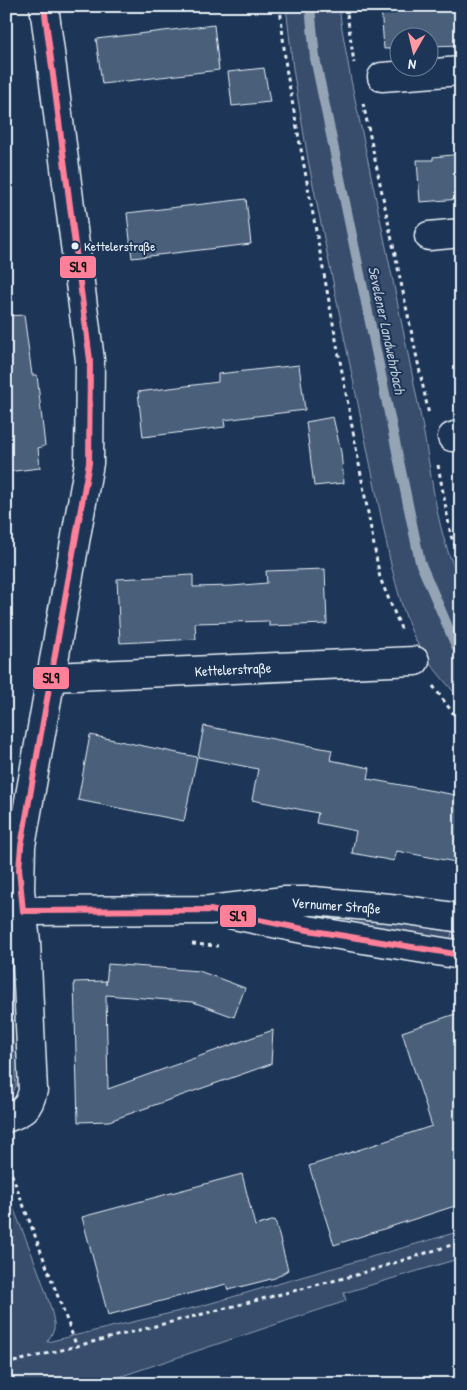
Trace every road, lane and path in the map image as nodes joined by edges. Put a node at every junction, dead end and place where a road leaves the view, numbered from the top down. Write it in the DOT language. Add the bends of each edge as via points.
graph roads {
  1 [pos="44,6"];
  2 [pos="280,6"];
  3 [pos="346,6"];
  4 [pos="356,71"];
  5 [pos="461,71"];
  6 [pos="382,77"];
  7 [pos="362,98"];
  8 [pos="461,233"];
  9 [pos="429,236"];
  10 [pos="448,431"];
  11 [pos="438,460"];
  12 [pos="461,558"];
  13 [pos="415,661"];
  14 [pos="52,677"];
  15 [pos="461,724"];
  16 [pos="210,910"];
  17 [pos="14,912"];
  18 [pos="461,918"];
  19 [pos="191,944"];
  20 [pos="219,946"];
  21 [pos="461,955"];
  22 [pos="6,1118"];
  23 [pos="6,1159"];
  24 [pos="461,1242"];
  25 [pos="77,1347"];
  26 [pos="6,1364"];
  1 -- 14 [label="street" via="90,360 89,463"];
  2 -- 13 [label="path" via="286,68 380,578"];
  3 -- 4 [label="path"];
  5 -- 6 [label="street"];
  7 -- 10 [label="path"];
  8 -- 9 [label="street"];
  11 -- 12 [label="path" via="452,536"];
  13 -- 14 [label="street, Kettelerstraße"];
  13 -- 15 [label="path"];
  14 -- 17 [label="street" via="21,846"];
  16 -- 17 [label="street, Vernumer Straße"];
  16 -- 18 [label="street, Vernumer Straße" via="284,901 400,909"];
  16 -- 21 [label="street, Vernumer Straße"];
  17 -- 22 [label="street" via="26,942 34,1090 31,1102 19,1113"];
  19 -- 20 [label="path"];
  23 -- 25 [label="path"];
  24 -- 25 [label="path" via="356,1275"];
  25 -- 26 [label="path"];
}
